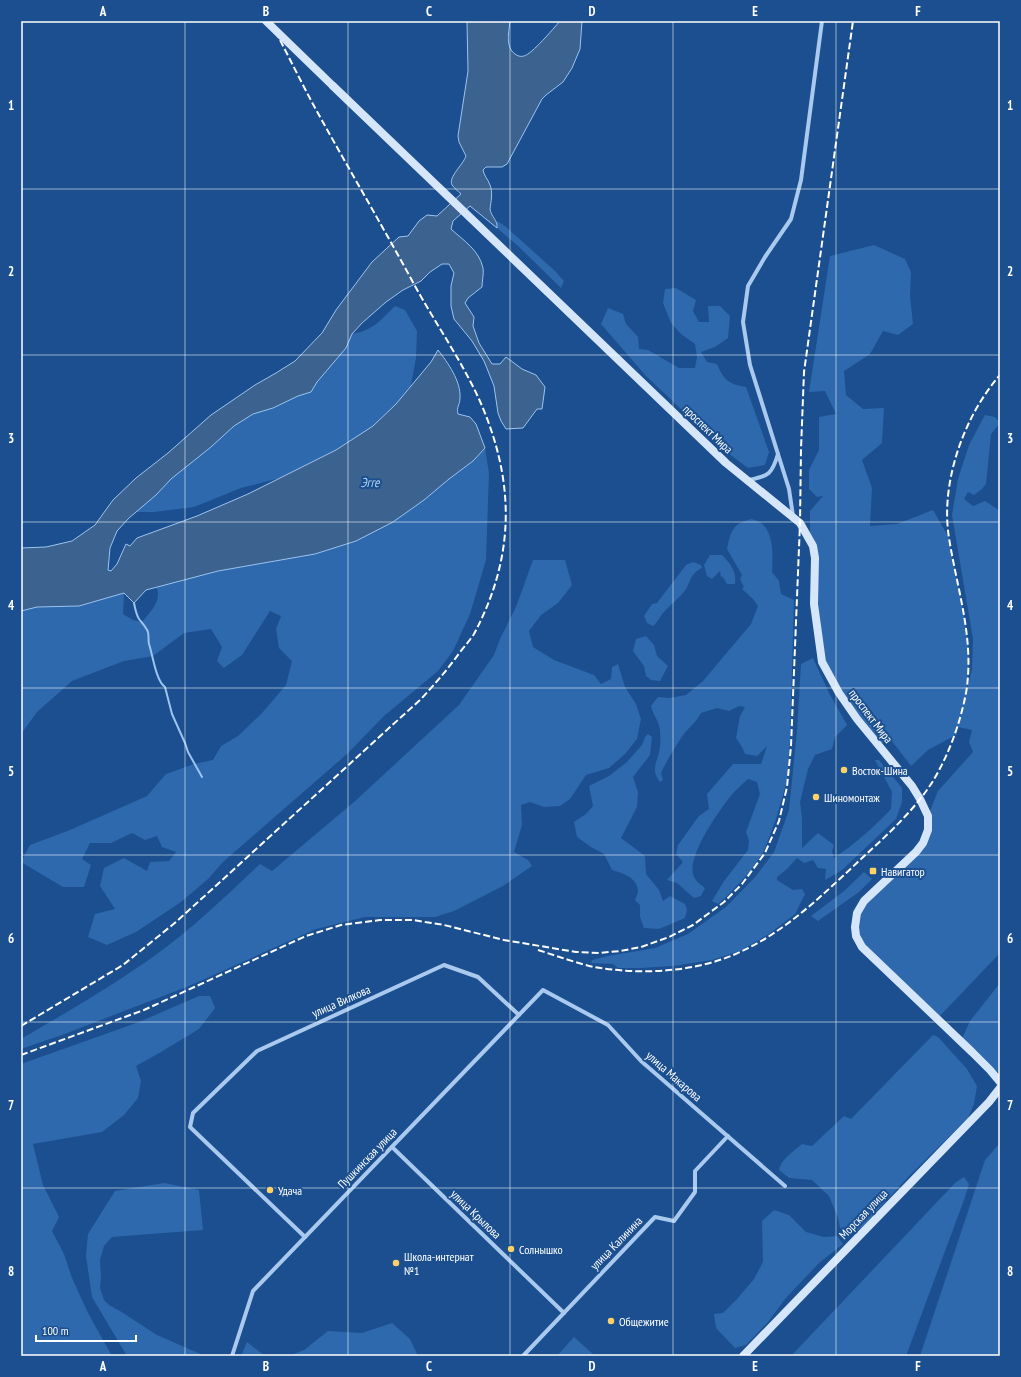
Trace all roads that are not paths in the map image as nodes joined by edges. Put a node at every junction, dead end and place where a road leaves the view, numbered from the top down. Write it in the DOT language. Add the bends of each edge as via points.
graph roads {
  1 [pos="266,21"];
  2 [pos="822,21"];
  3 [pos="778,454"];
  4 [pos="747,480"];
  5 [pos="793,516"];
  6 [pos="543,990"];
  7 [pos="519,1015"];
  8 [pos="1000,1082"];
  9 [pos="1000,1088"];
  10 [pos="728,1136"];
  11 [pos="392,1147"];
  12 [pos="785,1186"];
  13 [pos="305,1237"];
  14 [pos="564,1313"];
  15 [pos="232,1356"];
  16 [pos="523,1356"];
  17 [pos="743,1356"];
  1 -- 4 [label="main road, проспект Мира, bridge" via="726,463"];
  2 -- 3 [label="street" via="801,180 791,219 748,286 743,322 750,365"];
  3 -- 4 [label="street" via="773,470 763,478"];
  3 -- 5 [label="street" via="789,489"];
  4 -- 5 [label="main road, проспект Мира"];
  5 -- 8 [label="main road, проспект Мира" via="800,522 813,546 814,604 822,662 857,719 912,786 928,816 928,830 923,843 864,901 858,913 856,936 862,947"];
  6 -- 7 [label="street, Пушкинская улица"];
  6 -- 10 [label="street, улица Макарова" via="608,1025 641,1061"];
  7 -- 11 [label="street, Пушкинская улица"];
  7 -- 13 [label="street, улица Вилкова" via="478,977 444,965 257,1050 193,1113 190,1127"];
  9 -- 17 [label="main road, Морская улица"];
  10 -- 12 [label="street, улица Макарова"];
  10 -- 14 [label="street, улица Калинина" via="695,1170 695,1192 674,1222 655,1217"];
  11 -- 13 [label="street, Пушкинская улица"];
  11 -- 14 [label="street, улица Крылова"];
  13 -- 15 [label="street, Пушкинская улица" via="253,1291"];
  14 -- 16 [label="street, улица Калинина"];
}
